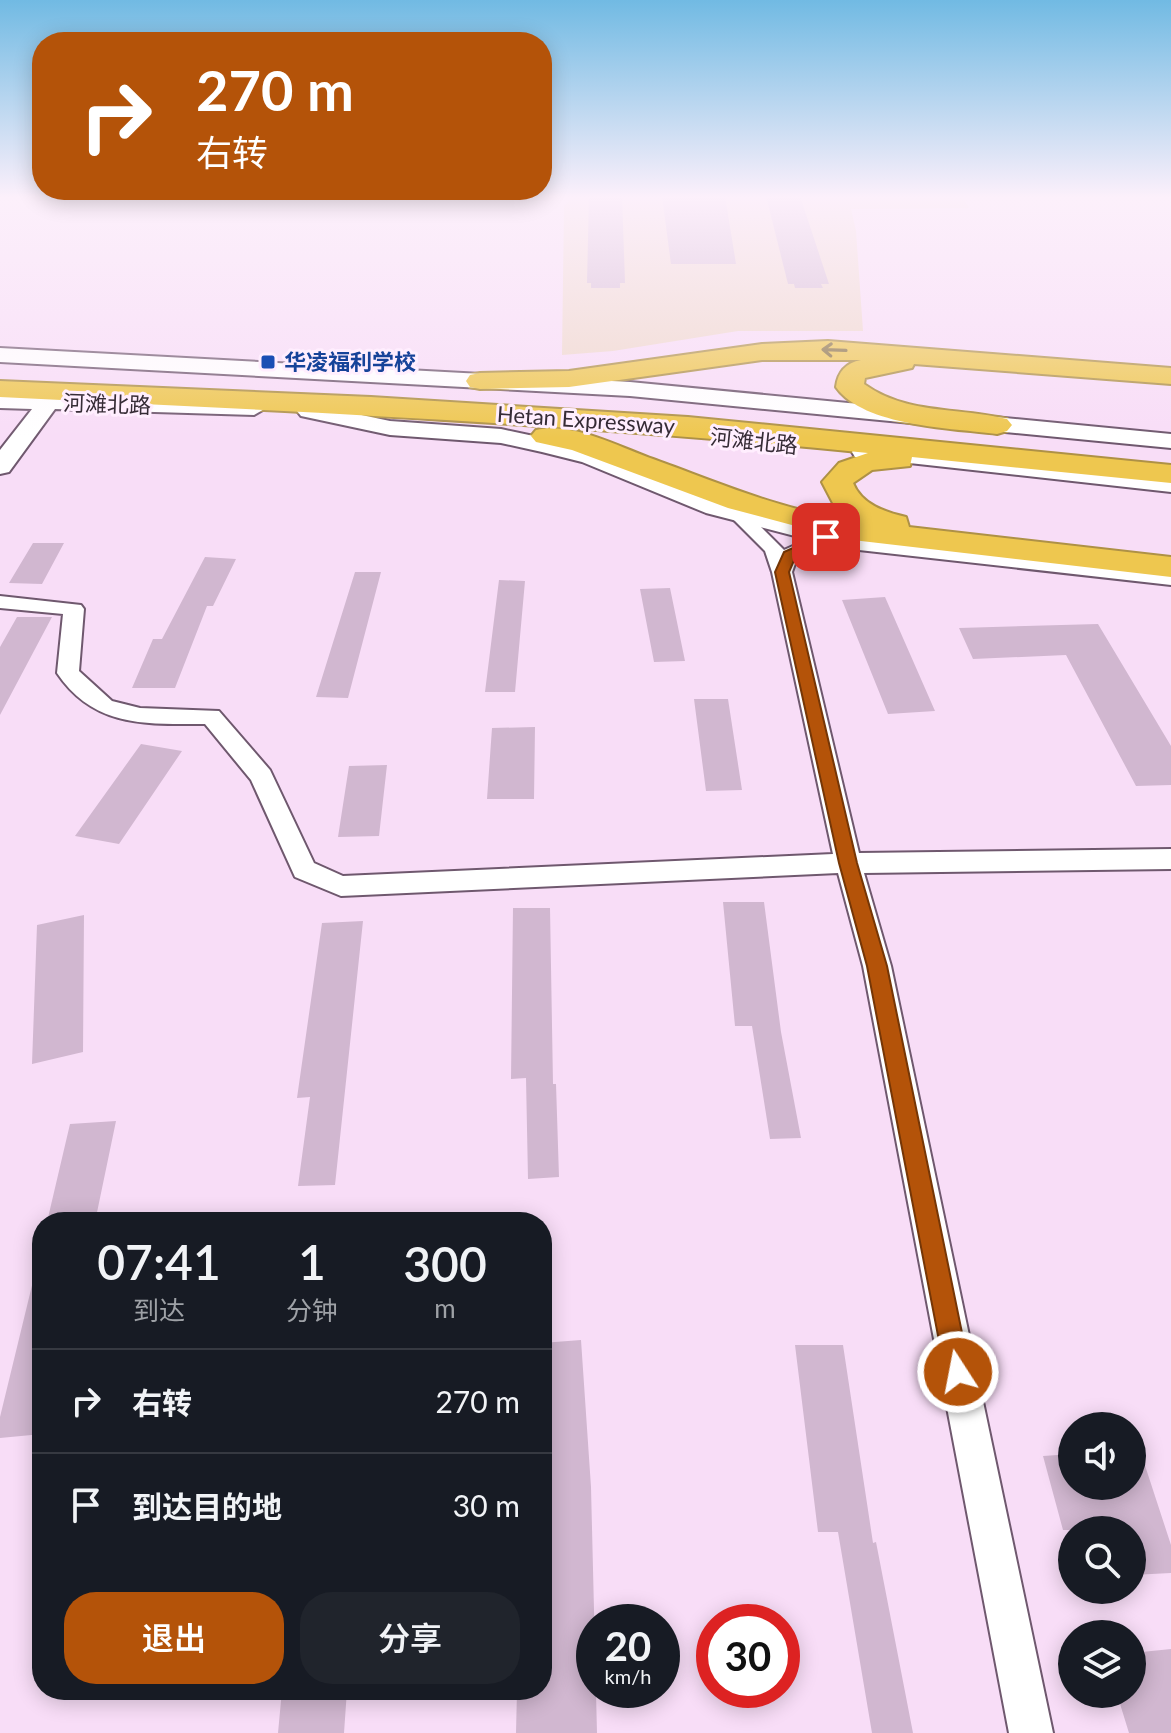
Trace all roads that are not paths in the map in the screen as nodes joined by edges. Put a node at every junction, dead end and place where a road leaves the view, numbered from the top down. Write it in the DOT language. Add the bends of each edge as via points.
graph roads {
  1 [pos="0,355"];
  2 [pos="992,363"];
  3 [pos="0,372"];
  4 [pos="303,372"];
  5 [pos="1171,376"];
  6 [pos="156,379"];
  7 [pos="480,381"];
  8 [pos="1171,382"];
  9 [pos="0,389"];
  10 [pos="101,394"];
  11 [pos="0,401"];
  12 [pos="43,402"];
  13 [pos="273,409"];
  14 [pos="309,411"];
  15 [pos="431,418"];
  16 [pos="997,425"];
  17 [pos="1171,441"];
  18 [pos="0,450"];
  19 [pos="1171,455"];
  20 [pos="929,459"];
  21 [pos="0,467"];
  22 [pos="1171,474"];
  23 [pos="1171,484"];
  24 [pos="736,513"];
  25 [pos="826,537"];
  26 [pos="994,541"];
  27 [pos="1171,557"];
  28 [pos="1171,567"];
  29 [pos="782,572"];
  30 [pos="1171,577"];
  31 [pos="0,602"];
  32 [pos="1171,859"];
  33 [pos="848,863"];
  34 [pos="1031,1733"];
  1 -- 4 [label="street, 河滩北路"];
  2 -- 5 [label="highway"];
  2 -- 7 [label="highway, one-way" via="801,350 569,379"];
  2 -- 8 [label="highway"];
  2 -- 16 [label="highway" via="877,364 859,368 850,387 887,408"];
  3 -- 6 [label="highway, Hetan Expressway"];
  4 -- 6 [label="highway"];
  4 -- 7 [label="street, 河滩北路"];
  6 -- 19 [label="highway, Hetan Expressway" via="699,409"];
  7 -- 16 [label="street, 河滩北路" via="630,389"];
  9 -- 10 [label="highway, Hetan Expressway"];
  10 -- 13 [label="highway"];
  10 -- 22 [label="highway, Hetan Expressway" via="688,426"];
  11 -- 12 [label="street, 河滩北路"];
  12 -- 13 [label="street, 河滩北路"];
  12 -- 18 [label="street"];
  12 -- 21 [label="street"];
  13 -- 14 [label="street, 河滩北路"];
  14 -- 15 [label="street, 河滩北路"];
  14 -- 24 [label="street" via="390,428 501,436 543,445 591,457"];
  15 -- 20 [label="street, 河滩北路" via="722,437"];
  15 -- 26 [label="highway" via="580,443 739,501 844,529"];
  16 -- 17 [label="street, 河滩北路"];
  20 -- 23 [label="street, 河滩北路"];
  20 -- 26 [label="highway" via="866,461 847,469 837,482 840,495 886,523"];
  24 -- 25 [label="street"];
  24 -- 29 [label="street" via="774,549"];
  25 -- 29 [label="street" via="789,555"];
  25 -- 30 [label="street"];
  26 -- 27 [label="highway"];
  26 -- 28 [label="highway"];
  29 -- 33 [label="street"];
  31 -- 33 [label="street" via="74,609 68,673 104,707 140,716 211,716 261,776 304,870 341,886"];
  32 -- 33 [label="street"];
  33 -- 34 [label="street" via="877,966"];
}
